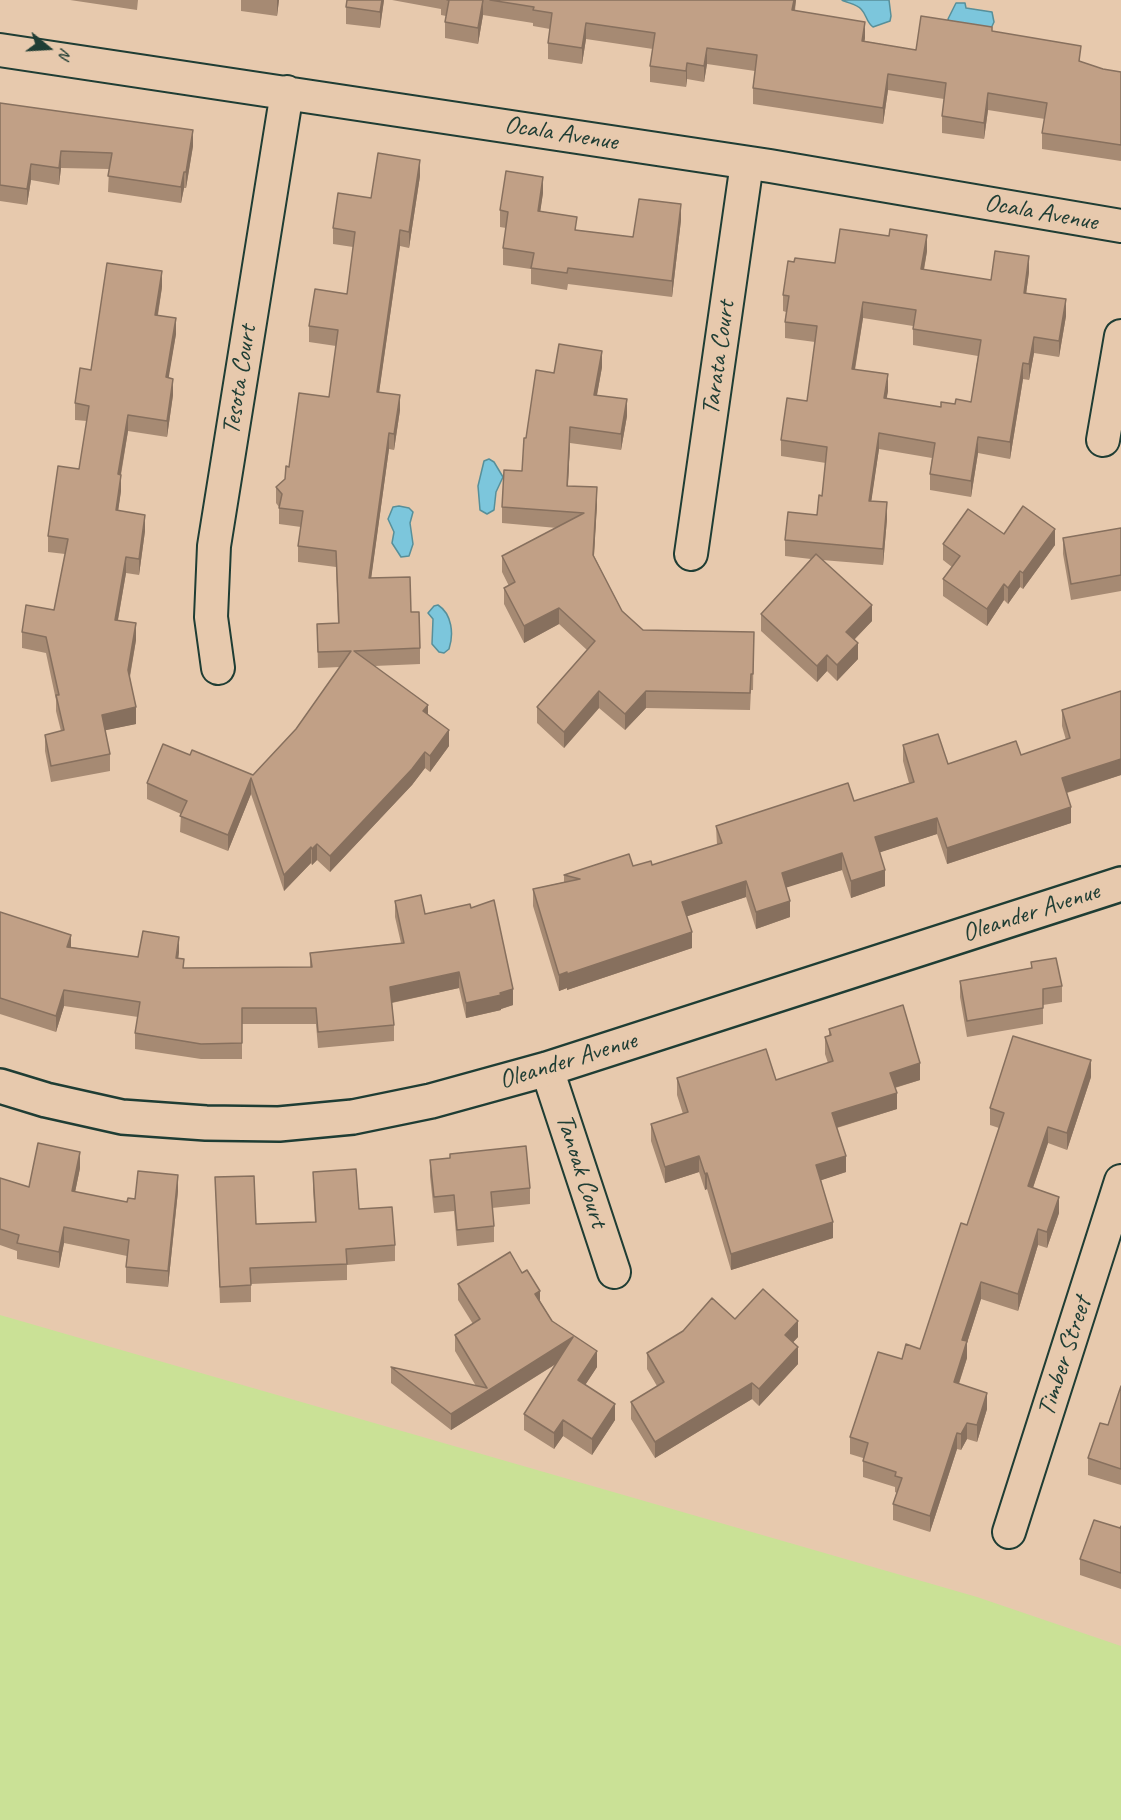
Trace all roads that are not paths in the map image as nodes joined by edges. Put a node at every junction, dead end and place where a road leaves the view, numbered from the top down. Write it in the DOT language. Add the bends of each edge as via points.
graph roads {
  1 [pos="0,50"];
  2 [pos="287,92"];
  3 [pos="747,163"];
  4 [pos="1121,226"];
  5 [pos="1121,336"];
  6 [pos="1103,440"];
  7 [pos="691,554"];
  8 [pos="218,668"];
  9 [pos="1120,890"];
  10 [pos="547,1069"];
  11 [pos="0,1086"];
  12 [pos="1121,1181"];
  13 [pos="614,1272"];
  14 [pos="1009,1532"];
  1 -- 2 [label="street, Ocala Avenue"];
  2 -- 3 [label="street, Ocala Avenue"];
  2 -- 8 [label="street, Tesota Court" via="214,546 211,617"];
  3 -- 4 [label="street, Ocala Avenue"];
  3 -- 7 [label="street, Tarata Court"];
  5 -- 6 [label="street"];
  9 -- 10 [label="street, Oleander Avenue"];
  10 -- 11 [label="street, Oleander Avenue" via="431,1101 353,1117 279,1124 122,1117"];
  10 -- 13 [label="street, Tanoak Court"];
  12 -- 14 [label="street, Timber Street"];
}
